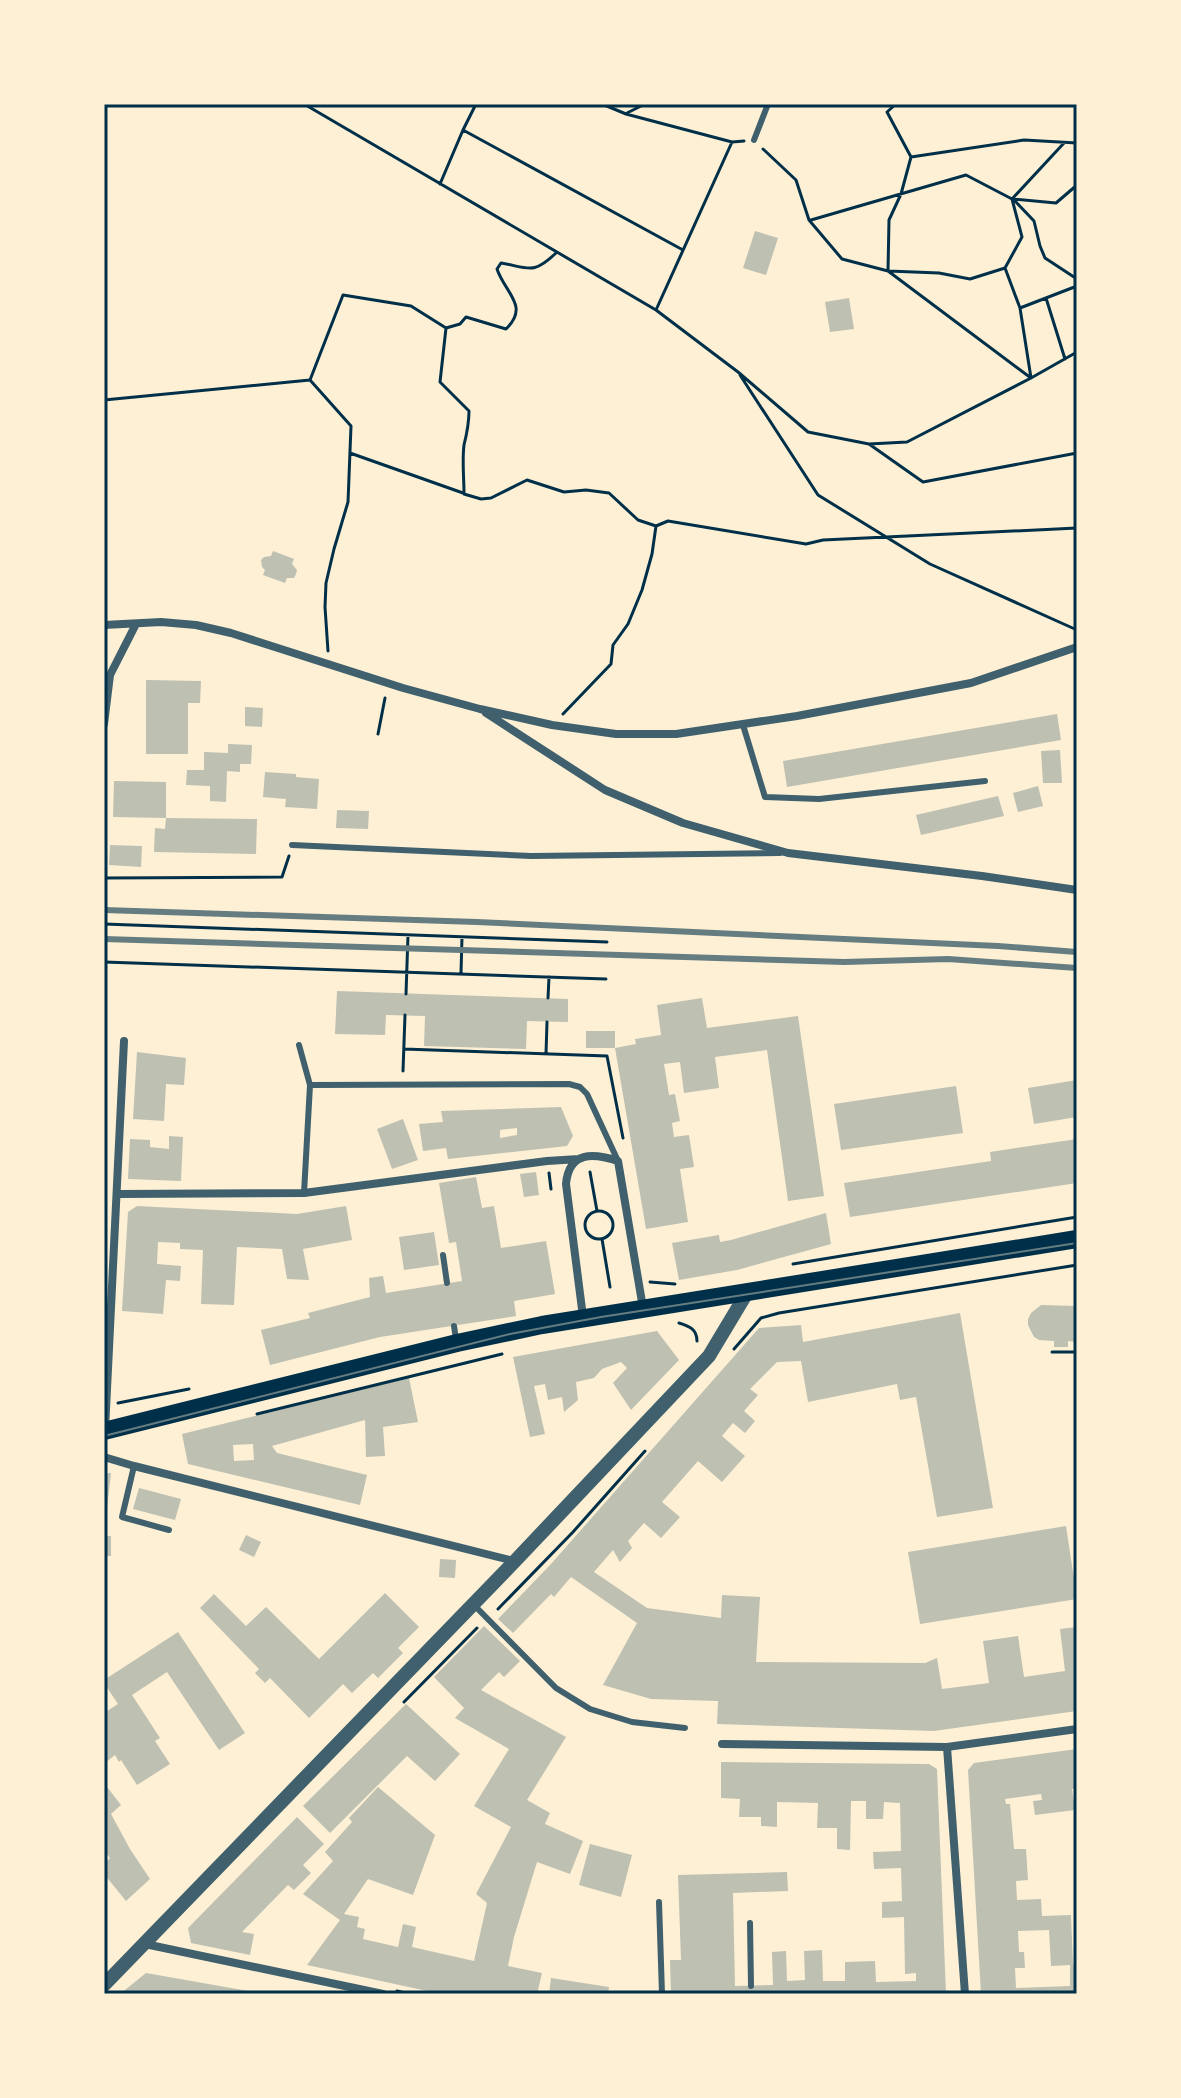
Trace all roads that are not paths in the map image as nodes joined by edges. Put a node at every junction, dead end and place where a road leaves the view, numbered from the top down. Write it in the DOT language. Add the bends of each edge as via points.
graph roads {
  1 [pos="768,104"];
  2 [pos="754,140"];
  3 [pos="136,624"];
  4 [pos="104,625"];
  5 [pos="1077,647"];
  6 [pos="480,709"];
  7 [pos="104,724"];
  8 [pos="743,725"];
  9 [pos="985,781"];
  10 [pos="292,845"];
  11 [pos="788,853"];
  12 [pos="1077,890"];
  13 [pos="124,1041"];
  14 [pos="299,1045"];
  15 [pos="310,1085"];
  16 [pos="584,1158"];
  17 [pos="618,1161"];
  18 [pos="304,1193"];
  19 [pos="118,1194"];
  20 [pos="1077,1239"];
  21 [pos="443,1255"];
  22 [pos="447,1283"];
  23 [pos="748,1291"];
  24 [pos="643,1308"];
  25 [pos="583,1318"];
  26 [pos="104,1431"];
  27 [pos="104,1457"];
  28 [pos="134,1466"];
  29 [pos="169,1530"];
  30 [pos="515,1561"];
  31 [pos="473,1604"];
  32 [pos="685,1728"];
  33 [pos="1077,1729"];
  34 [pos="722,1744"];
  35 [pos="947,1747"];
  36 [pos="659,1902"];
  37 [pos="750,1923"];
  38 [pos="145,1944"];
  39 [pos="104,1985"];
  40 [pos="751,1986"];
  41 [pos="383,1994"];
  42 [pos="662,1994"];
  43 [pos="965,1994"];
  1 -- 2 [label="lane"];
  3 -- 4 [label="street"];
  3 -- 6 [label="street" via="196,625 231,633"];
  3 -- 7 [label="street" via="110,675"];
  5 -- 8 [label="street" via="971,683"];
  6 -- 8 [label="street" via="616,734 676,734"];
  6 -- 11 [label="street" via="605,790 683,823"];
  8 -- 9 [label="lane" via="765,797 819,799"];
  10 -- 11 [label="lane" via="531,856"];
  11 -- 12 [label="street"];
  13 -- 19 [label="street"];
  14 -- 15 [label="lane"];
  15 -- 17 [label="lane" via="569,1084 587,1094"];
  15 -- 18 [label="lane"];
  16 -- 17 [label="street" via="596,1155"];
  16 -- 18 [label="street"];
  16 -- 25 [label="street" via="568,1173 566,1184"];
  17 -- 24 [label="street"];
  18 -- 19 [label="street"];
  19 -- 26 [label="street"];
  20 -- 23 [label="main road"];
  21 -- 22 [label="lane"];
  23 -- 24 [label="main road"];
  23 -- 30 [label="street" via="709,1356"];
  24 -- 25 [label="main road"];
  25 -- 26 [label="main road" via="455,1334"];
  27 -- 28 [label="street"];
  28 -- 29 [label="lane" via="122,1517"];
  28 -- 30 [label="street"];
  30 -- 31 [label="street"];
  31 -- 32 [label="lane" via="556,1688 590,1709 632,1722"];
  31 -- 38 [label="street"];
  33 -- 35 [label="street"];
  34 -- 35 [label="street"];
  35 -- 43 [label="street"];
  36 -- 42 [label="lane"];
  37 -- 40 [label="lane"];
  38 -- 39 [label="street"];
  38 -- 41 [label="street"];
}
